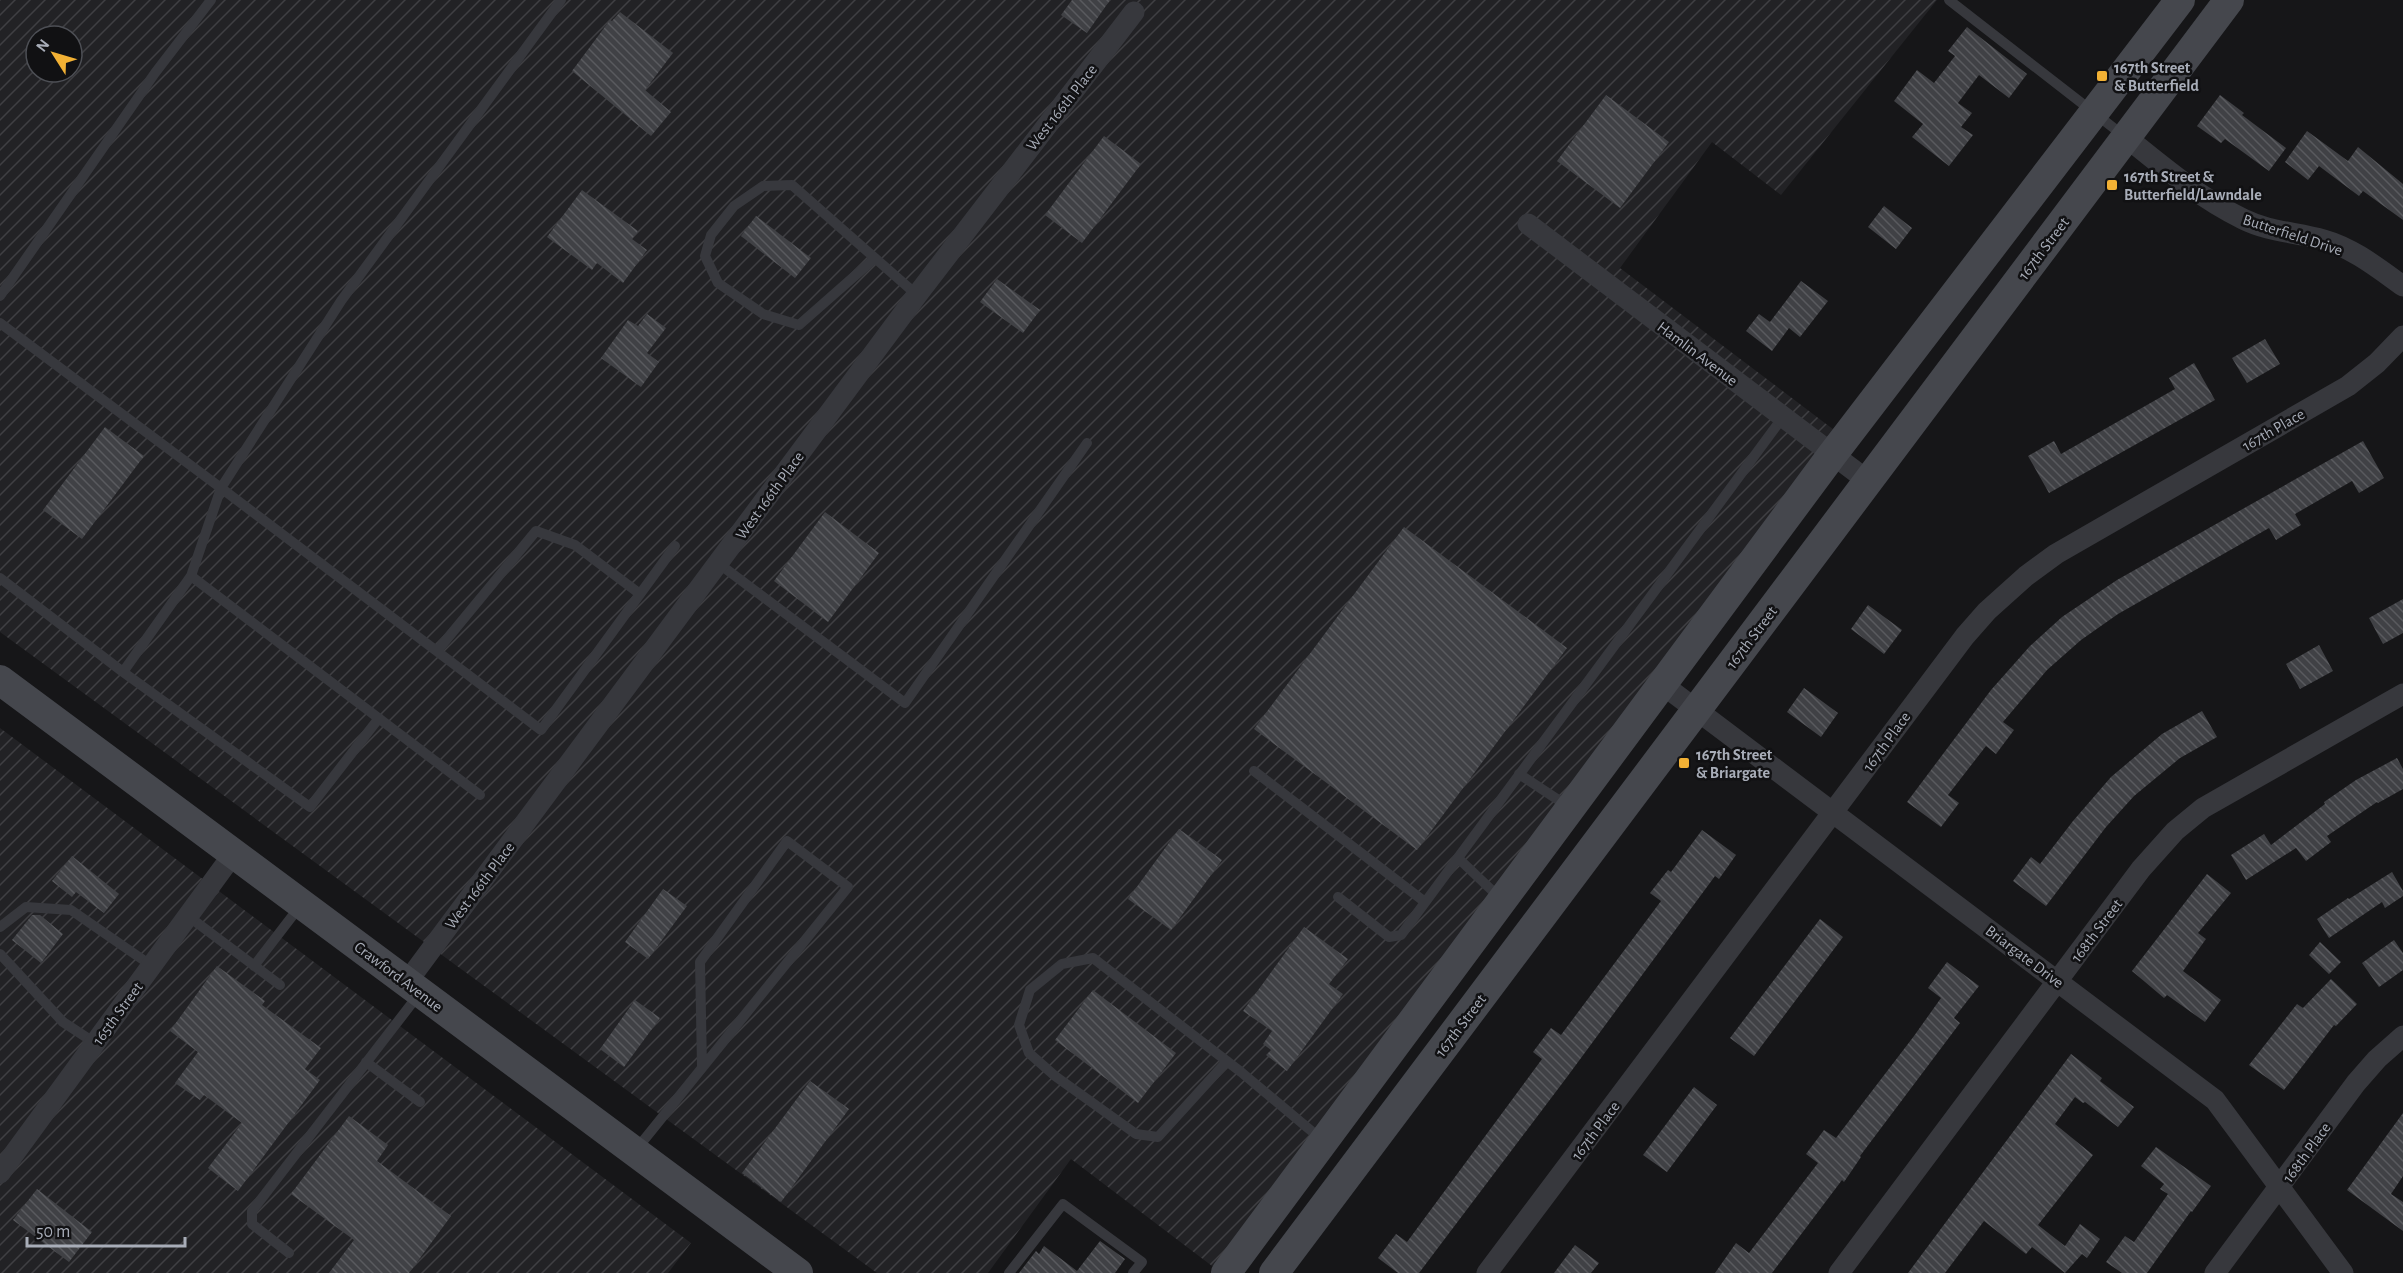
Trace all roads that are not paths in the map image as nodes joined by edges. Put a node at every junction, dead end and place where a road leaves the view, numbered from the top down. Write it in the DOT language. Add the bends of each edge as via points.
graph roads {
  1 [pos="211,0"];
  2 [pos="561,0"];
  3 [pos="1949,0"];
  4 [pos="2180,0"];
  5 [pos="2229,0"];
  6 [pos="1139,6"];
  7 [pos="2094,112"];
  8 [pos="2126,137"];
  9 [pos="1528,224"];
  10 [pos="874,259"];
  11 [pos="2403,286"];
  12 [pos="917,295"];
  13 [pos="0,296"];
  14 [pos="0,323"];
  15 [pos="2403,336"];
  16 [pos="1783,417"];
  17 [pos="1088,443"];
  18 [pos="1832,455"];
  19 [pos="1868,481"];
  20 [pos="221,488"];
  21 [pos="675,546"];
  22 [pos="718,563"];
  23 [pos="191,576"];
  24 [pos="0,578"];
  25 [pos="640,594"];
  26 [pos="437,651"];
  27 [pos="123,672"];
  28 [pos="0,680"];
  29 [pos="1662,684"];
  30 [pos="2403,694"];
  31 [pos="1697,709"];
  32 [pos="379,718"];
  33 [pos="1254,771"];
  34 [pos="1520,774"];
  35 [pos="480,795"];
  36 [pos="1571,807"];
  37 [pos="1834,812"];
  38 [pos="234,853"];
  39 [pos="1458,858"];
  40 [pos="1338,897"];
  41 [pos="1502,900"];
  42 [pos="1425,902"];
  43 [pos="302,904"];
  44 [pos="188,916"];
  45 [pos="0,927"];
  46 [pos="0,954"];
  47 [pos="152,966"];
  48 [pos="254,966"];
  49 [pos="2058,981"];
  50 [pos="280,985"];
  51 [pos="414,987"];
  52 [pos="2403,1036"];
  53 [pos="95,1043"];
  54 [pos="1227,1060"];
  55 [pos="366,1062"];
  56 [pos="702,1067"];
  57 [pos="420,1102"];
  58 [pos="1324,1141"];
  59 [pos="635,1151"];
  60 [pos="0,1173"];
  61 [pos="2280,1187"];
  62 [pos="289,1253"];
  63 [pos="794,1272"];
  64 [pos="1009,1273"];
  65 [pos="1133,1273"];
  66 [pos="1226,1273"];
  67 [pos="1274,1273"];
  68 [pos="1487,1273"];
  69 [pos="1839,1273"];
  70 [pos="2215,1273"];
  71 [pos="2343,1273"];
  1 -- 13 [label="lane" via="155,73"];
  2 -- 20 [label="lane" via="340,301"];
  3 -- 7 [label="lane"];
  4 -- 7 [label="main road"];
  5 -- 8 [label="main road, 167th Street"];
  6 -- 12 [label="street, West 166th Place"];
  7 -- 8 [label="lane"];
  7 -- 18 [label="main road"];
  8 -- 11 [label="street, Butterfield Drive" via="2191,189 2243,219 2279,232 2324,240 2371,263"];
  8 -- 19 [label="main road, 167th Street"];
  9 -- 16 [label="street, Hamlin Avenue"];
  10 -- 10 [label="lane" via="792,185 763,186 734,206 711,235 705,256 718,284 763,314 799,325"];
  10 -- 12 [label="lane"];
  12 -- 22 [label="street, West 166th Place"];
  14 -- 20 [label="lane"];
  15 -- 37 [label="street, 167th Place" via="2348,386 2056,554 2026,576 1965,636"];
  16 -- 18 [label="street, Hamlin Avenue"];
  16 -- 34 [label="lane"];
  17 -- 22 [label="lane" via="905,704"];
  18 -- 19 [label="street, Hamlin Avenue"];
  18 -- 29 [label="main road"];
  19 -- 31 [label="main road, 167th Street"];
  20 -- 23 [label="lane"];
  20 -- 26 [label="lane"];
  21 -- 25 [label="lane"];
  22 -- 51 [label="street, West 166th Place"];
  23 -- 27 [label="lane"];
  23 -- 32 [label="lane"];
  24 -- 27 [label="lane"];
  25 -- 26 [label="lane" via="575,545 536,531"];
  25 -- 26 [label="lane" via="541,730"];
  27 -- 32 [label="lane" via="310,807"];
  28 -- 38 [label="main road, Crawford Avenue"];
  29 -- 31 [label="street, Briargate Drive"];
  29 -- 36 [label="main road"];
  30 -- 49 [label="street, 168th Street" via="2203,808 2175,831 2141,869"];
  31 -- 37 [label="street, Briargate Drive"];
  31 -- 67 [label="main road, 167th Street"];
  32 -- 35 [label="lane"];
  33 -- 42 [label="lane"];
  34 -- 36 [label="lane"];
  34 -- 39 [label="lane"];
  36 -- 41 [label="main road"];
  37 -- 49 [label="street, Briargate Drive"];
  37 -- 68 [label="street, 167th Place"];
  38 -- 43 [label="main road, Crawford Avenue"];
  38 -- 44 [label="street, 165th Street"];
  39 -- 41 [label="lane"];
  39 -- 42 [label="lane"];
  40 -- 42 [label="lane" via="1389,937 1401,935"];
  41 -- 58 [label="main road"];
  43 -- 48 [label="lane"];
  43 -- 51 [label="main road, Crawford Avenue"];
  44 -- 47 [label="street, 165th Street"];
  44 -- 48 [label="lane"];
  45 -- 47 [label="lane" via="26,907 71,910"];
  46 -- 53 [label="lane" via="63,1022"];
  47 -- 53 [label="street, 165th Street"];
  48 -- 50 [label="lane"];
  49 -- 61 [label="street, Briargate Drive" via="2215,1100"];
  49 -- 69 [label="street, 168th Street"];
  51 -- 55 [label="lane"];
  51 -- 59 [label="main road, Crawford Avenue"];
  52 -- 61 [label="street, 168th Place" via="2356,1083"];
  53 -- 60 [label="street, 165th Street"];
  54 -- 54 [label="lane" via="1093,958 1062,964 1030,990 1019,1025 1029,1053 1136,1134 1158,1137"];
  54 -- 58 [label="lane"];
  55 -- 57 [label="lane"];
  55 -- 62 [label="lane" via="252,1211 252,1224"];
  56 -- 56 [label="lane" via="848,887 787,842 700,962"];
  56 -- 59 [label="lane"];
  58 -- 66 [label="main road"];
  59 -- 63 [label="main road, Crawford Avenue"];
  61 -- 70 [label="street, 168th Place"];
  61 -- 71 [label="street, Briargate Drive"];
  64 -- 65 [label="lane" via="1063,1203 1142,1262"];
}
